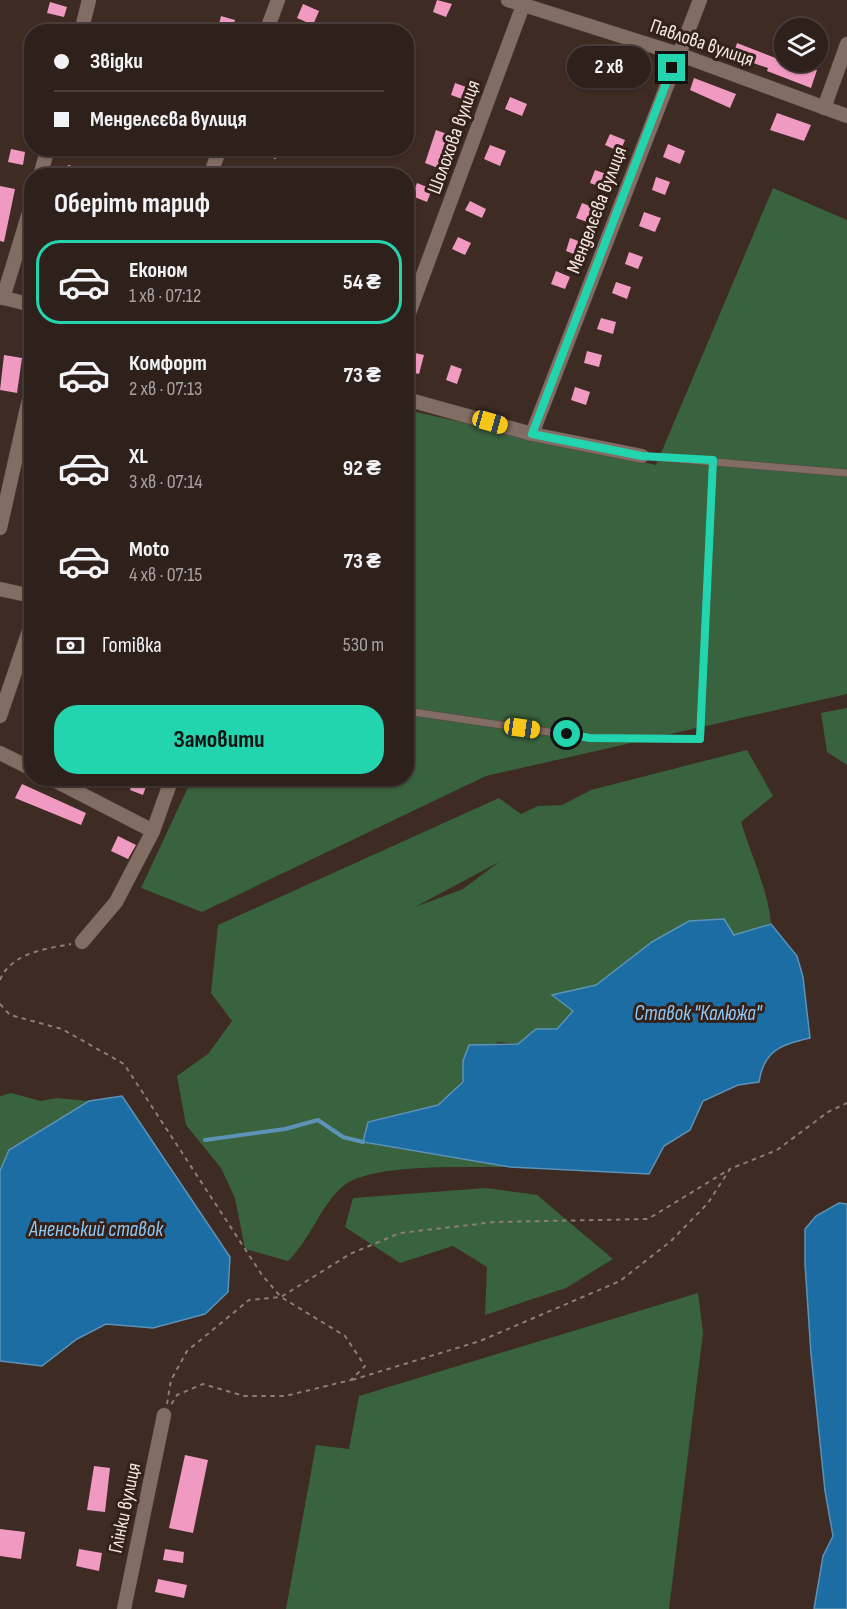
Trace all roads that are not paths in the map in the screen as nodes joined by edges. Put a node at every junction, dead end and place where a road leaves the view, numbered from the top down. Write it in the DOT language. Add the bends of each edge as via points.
graph roads {
  1 [pos="89,0"];
  2 [pos="278,0"];
  3 [pos="508,0"];
  4 [pos="700,0"];
  5 [pos="524,2"];
  6 [pos="83,24"];
  7 [pos="269,24"];
  8 [pos="847,44"];
  9 [pos="678,54"];
  10 [pos="825,108"];
  11 [pos="847,116"];
  12 [pos="24,228"];
  13 [pos="2,297"];
  14 [pos="414,299"];
  15 [pos="24,303"];
  16 [pos="414,401"];
  17 [pos="24,422"];
  18 [pos="532,434"];
  19 [pos="642,456"];
  20 [pos="713,460"];
  21 [pos="847,473"];
  22 [pos="0,528"];
  23 [pos="0,589"];
  24 [pos="24,594"];
  25 [pos="24,646"];
  26 [pos="414,712"];
  27 [pos="0,717"];
  28 [pos="0,753"];
  29 [pos="24,765"];
  30 [pos="66,786"];
  31 [pos="169,786"];
  32 [pos="153,831"];
  33 [pos="82,942"];
  34 [pos="164,1415"];
  35 [pos="124,1609"];
  1 -- 6 [label="street"];
  2 -- 7 [label="street"];
  3 -- 5 [label="street, Павлова вулиця"];
  4 -- 9 [label="street, Менделєєва вулиця"];
  5 -- 9 [label="street, Павлова вулиця"];
  5 -- 14 [label="street, Шолохова вулиця"];
  8 -- 10 [label="street"];
  9 -- 10 [label="street, Павлова вулиця"];
  9 -- 18 [label="street, Менделєєва вулиця"];
  10 -- 11 [label="street, Павлова вулиця"];
  12 -- 13 [label="street"];
  13 -- 15 [label="street"];
  16 -- 18 [label="street"];
  17 -- 22 [label="street"];
  18 -- 19 [label="street"];
  19 -- 20 [label="lane"];
  20 -- 21 [label="lane"];
  20 -- 26 [label="lane" via="700,739 590,738"];
  23 -- 24 [label="street"];
  25 -- 27 [label="street"];
  28 -- 29 [label="street"];
  30 -- 32 [label="street"];
  31 -- 32 [label="street"];
  32 -- 33 [label="street" via="116,902"];
  34 -- 35 [label="street, Глінки вулиця"];
}
